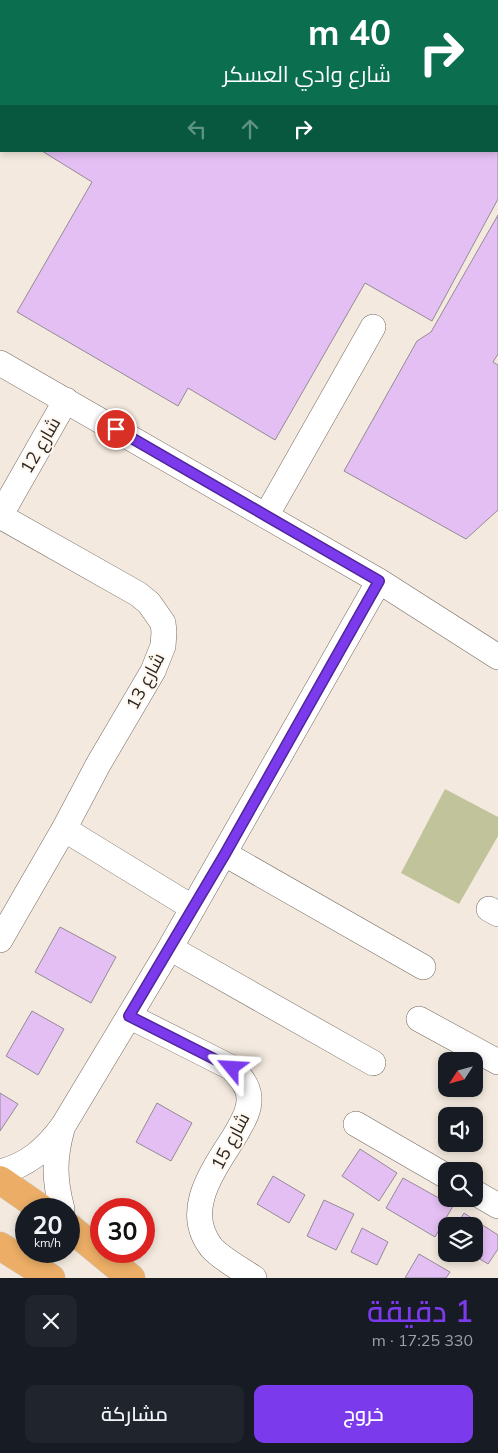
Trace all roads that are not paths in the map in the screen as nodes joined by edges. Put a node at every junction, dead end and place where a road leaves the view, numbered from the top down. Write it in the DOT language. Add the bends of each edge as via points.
graph roads {
  1 [pos="373,327"];
  2 [pos="0,363"];
  3 [pos="66,400"];
  4 [pos="0,516"];
  5 [pos="266,516"];
  6 [pos="379,581"];
  7 [pos="498,657"];
  8 [pos="64,829"];
  9 [pos="225,854"];
  10 [pos="193,908"];
  11 [pos="0,940"];
  12 [pos="170,948"];
  13 [pos="424,967"];
  14 [pos="129,1016"];
  15 [pos="419,1020"];
  16 [pos="498,1062"];
  17 [pos="373,1063"];
  18 [pos="356,1124"];
  19 [pos="63,1126"];
  20 [pos="438,1171"];
  21 [pos="0,1172"];
  22 [pos="0,1180"];
  23 [pos="483,1197"];
  24 [pos="26,1198"];
  25 [pos="60,1198"];
  26 [pos="0,1202"];
  27 [pos="498,1206"];
  28 [pos="15,1211"];
  29 [pos="80,1236"];
  30 [pos="0,1246"];
  31 [pos="51,1278"];
  32 [pos="132,1278"];
  33 [pos="254,1278"];
  1 -- 5 [label="street"];
  2 -- 3 [label="street"];
  3 -- 4 [label="street, شارع 12"];
  3 -- 5 [label="street"];
  4 -- 8 [label="street, شارع 13" via="138,594 163,623 163,646 153,671"];
  5 -- 6 [label="street"];
  6 -- 7 [label="street"];
  6 -- 9 [label="street"];
  8 -- 10 [label="street"];
  8 -- 11 [label="street, شارع 13"];
  9 -- 10 [label="street"];
  9 -- 13 [label="street"];
  10 -- 12 [label="street"];
  12 -- 14 [label="street"];
  12 -- 17 [label="street"];
  14 -- 19 [label="street"];
  14 -- 33 [label="street, شارع 15" via="232,1068 247,1087 247,1112 201,1196 199,1210 200,1224 212,1248"];
  15 -- 16 [label="street"];
  18 -- 20 [label="street"];
  19 -- 21 [label="street" via="41,1152 27,1162"];
  19 -- 25 [label="street" via="55,1168"];
  22 -- 24 [label="main road"];
  23 -- 27 [label="street"];
  26 -- 28 [label="main road"];
  29 -- 32 [label="main road"];
  30 -- 31 [label="main road"];
}
